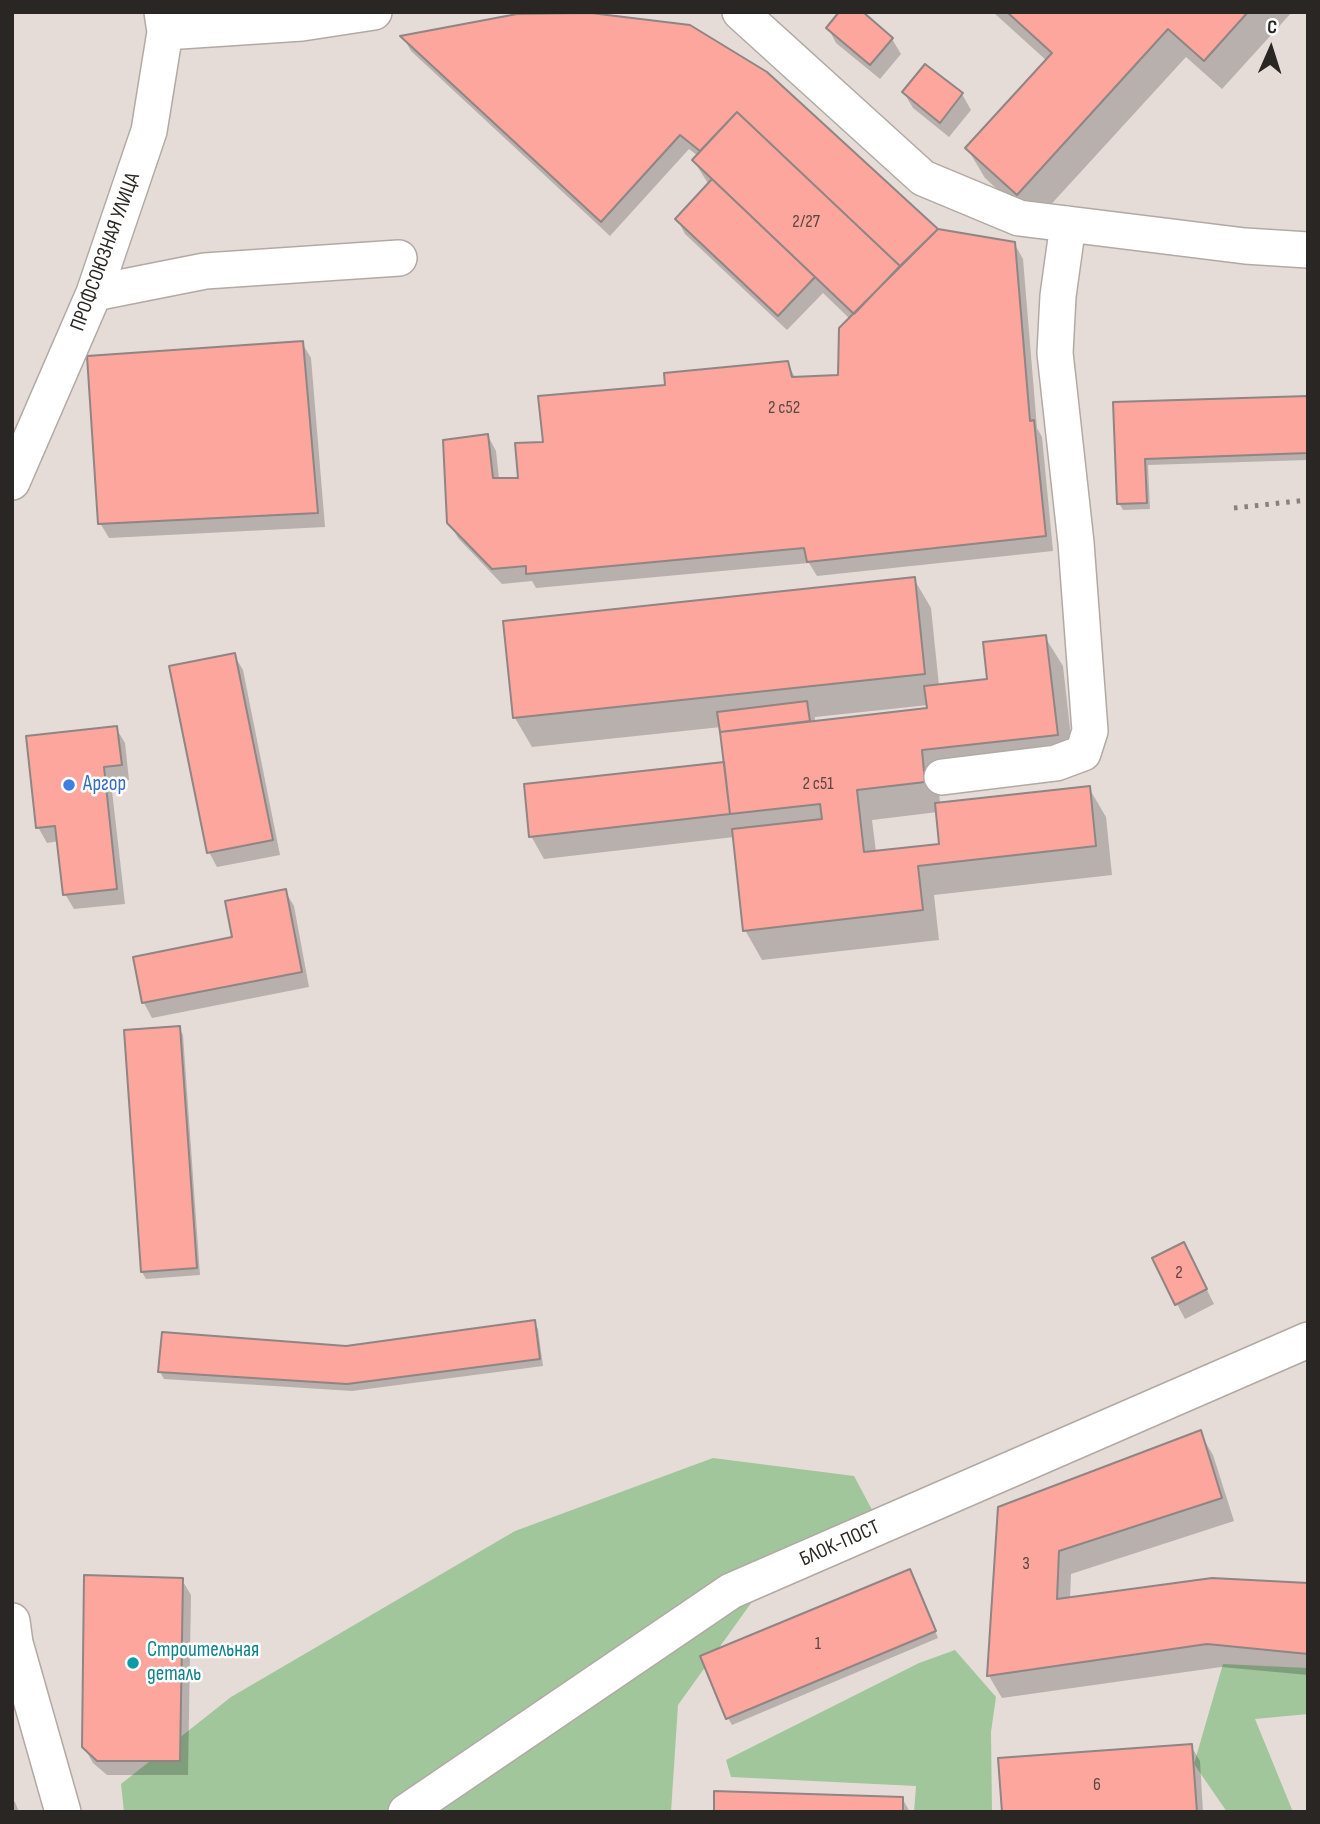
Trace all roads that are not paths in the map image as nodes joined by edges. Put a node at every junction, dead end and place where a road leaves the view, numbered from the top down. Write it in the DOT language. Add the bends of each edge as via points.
graph roads {
  1 [pos="374,12"];
  2 [pos="740,12"];
  3 [pos="164,22"];
  4 [pos="1068,224"];
  5 [pos="1308,250"];
  6 [pos="399,258"];
  7 [pos="94,293"];
  8 [pos="12,482"];
  9 [pos="942,777"];
  10 [pos="1308,1340"];
  11 [pos="12,1621"];
  12 [pos="63,1812"];
  13 [pos="406,1812"];
  1 -- 3 [label="street" via="302,23"];
  2 -- 4 [label="street" via="923,178 1019,218"];
  3 -- 7 [label="street, ПРОФСОЮЗНАЯ УЛИЦА" via="149,131"];
  4 -- 5 [label="street"];
  4 -- 9 [label="street" via="1055,353 1090,731 1083,753 1056,763"];
  6 -- 7 [label="street" via="205,271"];
  7 -- 8 [label="street, ПРОФСОЮЗНАЯ УЛИЦА"];
  10 -- 13 [label="street, БЛОК-ПОСТ" via="731,1591"];
  11 -- 12 [label="street"];
}
